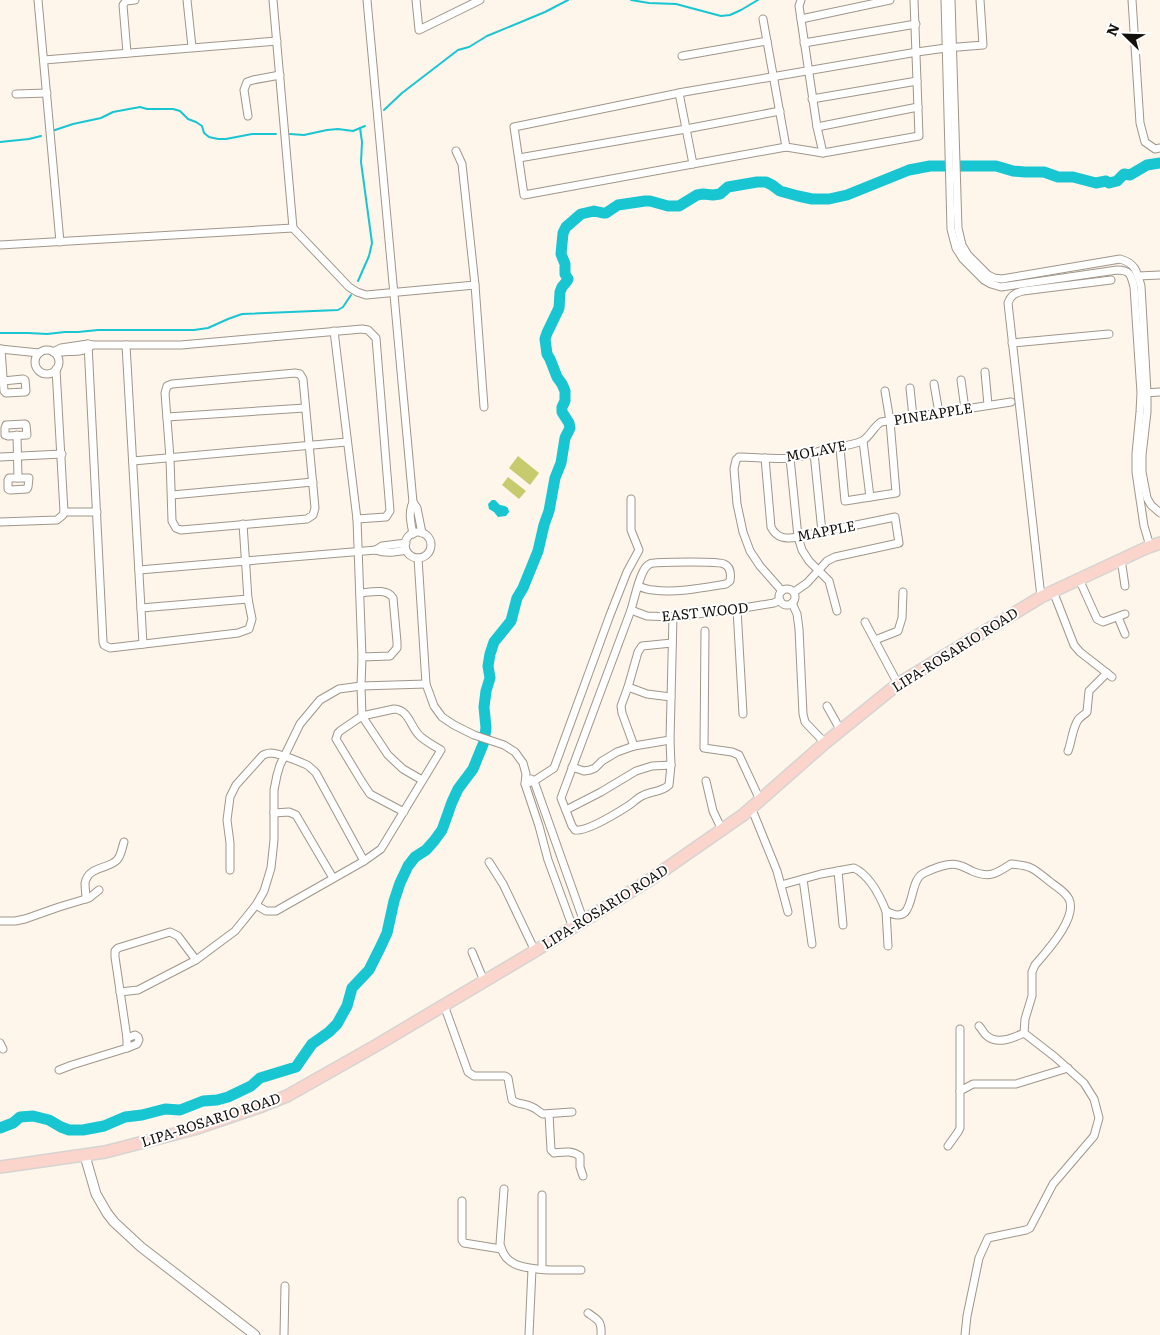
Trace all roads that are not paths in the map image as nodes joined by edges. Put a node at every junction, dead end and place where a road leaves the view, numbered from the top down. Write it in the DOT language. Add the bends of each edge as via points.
graph roads {
  1 [pos="38,0"];
  2 [pos="135,0"];
  3 [pos="187,0"];
  4 [pos="273,0"];
  5 [pos="367,0"];
  6 [pos="416,0"];
  7 [pos="480,0"];
  8 [pos="801,0"];
  9 [pos="890,0"];
  10 [pos="914,0"];
  11 [pos="945,0"];
  12 [pos="951,0"];
  13 [pos="980,0"];
  14 [pos="1132,0"];
  15 [pos="763,19"];
  16 [pos="801,19"];
  17 [pos="916,24"];
  18 [pos="277,41"];
  19 [pos="767,41"];
  20 [pos="804,43"];
  21 [pos="949,47"];
  22 [pos="192,48"];
  23 [pos="917,52"];
  24 [pos="127,53"];
  25 [pos="682,56"];
  26 [pos="44,60"];
  27 [pos="808,70"];
  28 [pos="280,75"];
  29 [pos="774,76"];
  30 [pos="918,81"];
  31 [pos="47,93"];
  32 [pos="679,93"];
  33 [pos="16,94"];
  34 [pos="812,98"];
  35 [pos="918,107"];
  36 [pos="780,110"];
  37 [pos="248,116"];
  38 [pos="816,127"];
  39 [pos="686,129"];
  40 [pos="786,147"];
  41 [pos="1160,148"];
  42 [pos="456,151"];
  43 [pos="823,153"];
  44 [pos="518,158"];
  45 [pos="693,164"];
  46 [pos="952,174"];
  47 [pos="293,228"];
  48 [pos="60,242"];
  49 [pos="0,245"];
  50 [pos="1160,275"];
  51 [pos="1138,276"];
  52 [pos="1112,280"];
  53 [pos="475,285"];
  54 [pos="393,293"];
  55 [pos="334,330"];
  56 [pos="1109,334"];
  57 [pos="1012,343"];
  58 [pos="126,345"];
  59 [pos="90,346"];
  60 [pos="1,348"];
  61 [pos="39,353"];
  62 [pos="55,353"];
  63 [pos="56,369"];
  64 [pos="985,372"];
  65 [pos="961,380"];
  66 [pos="3,381"];
  67 [pos="934,384"];
  68 [pos="910,388"];
  69 [pos="885,391"];
  70 [pos="1160,392"];
  71 [pos="1144,393"];
  72 [pos="1011,402"];
  73 [pos="988,405"];
  74 [pos="305,408"];
  75 [pos="484,408"];
  76 [pos="965,409"];
  77 [pos="939,413"];
  78 [pos="167,417"];
  79 [pos="913,417"];
  80 [pos="890,420"];
  81 [pos="17,436"];
  82 [pos="863,441"];
  83 [pos="348,442"];
  84 [pos="310,445"];
  85 [pos="840,448"];
  86 [pos="814,453"];
  87 [pos="62,454"];
  88 [pos="18,456"];
  89 [pos="0,457"];
  90 [pos="170,458"];
  91 [pos="765,458"];
  92 [pos="790,458"];
  93 [pos="133,461"];
  94 [pos="18,478"];
  95 [pos="313,482"];
  96 [pos="172,495"];
  97 [pos="870,497"];
  98 [pos="632,499"];
  99 [pos="413,502"];
  100 [pos="1151,505"];
  101 [pos="1142,508"];
  102 [pos="64,512"];
  103 [pos="97,512"];
  104 [pos="1160,513"];
  105 [pos="357,519"];
  106 [pos="0,522"];
  107 [pos="244,524"];
  108 [pos="822,532"];
  109 [pos="422,533"];
  110 [pos="412,534"];
  111 [pos="798,537"];
  112 [pos="1155,545"];
  113 [pos="406,547"];
  114 [pos="359,552"];
  115 [pos="418,558"];
  116 [pos="1121,560"];
  117 [pos="246,561"];
  118 [pos="139,570"];
  119 [pos="818,571"];
  120 [pos="1079,579"];
  121 [pos="638,586"];
  122 [pos="1125,586"];
  123 [pos="782,591"];
  124 [pos="1053,591"];
  125 [pos="794,592"];
  126 [pos="903,592"];
  127 [pos="360,593"];
  128 [pos="1042,597"];
  129 [pos="248,600"];
  130 [pos="780,600"];
  131 [pos="792,603"];
  132 [pos="141,608"];
  133 [pos="631,610"];
  134 [pos="737,610"];
  135 [pos="837,611"];
  136 [pos="673,617"];
  137 [pos="865,622"];
  138 [pos="705,631"];
  139 [pos="1125,634"];
  140 [pos="875,640"];
  141 [pos="672,643"];
  142 [pos="143,644"];
  143 [pos="362,657"];
  144 [pos="426,684"];
  145 [pos="898,684"];
  146 [pos="360,686"];
  147 [pos="628,687"];
  148 [pos="671,696"];
  149 [pos="827,706"];
  150 [pos="743,714"];
  151 [pos="362,716"];
  152 [pos="841,731"];
  153 [pos="670,740"];
  154 [pos="825,744"];
  155 [pos="634,746"];
  156 [pos="1068,751"];
  157 [pos="284,757"];
  158 [pos="671,765"];
  159 [pos="572,767"];
  160 [pos="526,774"];
  161 [pos="422,780"];
  162 [pos="534,781"];
  163 [pos="706,781"];
  164 [pos="525,784"];
  165 [pos="756,804"];
  166 [pos="566,810"];
  167 [pos="404,812"];
  168 [pos="274,813"];
  169 [pos="722,830"];
  170 [pos="553,838"];
  171 [pos="543,841"];
  172 [pos="124,842"];
  173 [pos="364,861"];
  174 [pos="489,862"];
  175 [pos="230,870"];
  176 [pos="838,871"];
  177 [pos="333,878"];
  178 [pos="802,879"];
  179 [pos="781,885"];
  180 [pos="99,890"];
  181 [pos="86,899"];
  182 [pos="256,905"];
  183 [pos="886,911"];
  184 [pos="788,912"];
  185 [pos="0,922"];
  186 [pos="584,922"];
  187 [pos="844,925"];
  188 [pos="573,928"];
  189 [pos="812,944"];
  190 [pos="888,946"];
  191 [pos="535,951"];
  192 [pos="472,952"];
  193 [pos="196,960"];
  194 [pos="484,982"];
  195 [pos="120,992"];
  196 [pos="444,1005"];
  197 [pos="979,1026"];
  198 [pos="960,1028"];
  199 [pos="1024,1033"];
  200 [pos="127,1038"];
  201 [pos="127,1048"];
  202 [pos="1068,1068"];
  203 [pos="58,1070"];
  204 [pos="960,1091"];
  205 [pos="572,1112"];
  206 [pos="549,1114"];
  207 [pos="948,1146"];
  208 [pos="86,1156"];
  209 [pos="0,1167"];
  210 [pos="583,1176"];
  211 [pos="504,1189"];
  212 [pos="542,1195"];
  213 [pos="462,1201"];
  214 [pos="501,1249"];
  215 [pos="532,1269"];
  216 [pos="542,1269"];
  217 [pos="581,1270"];
  218 [pos="285,1286"];
  219 [pos="588,1312"];
  220 [pos="255,1335"];
  221 [pos="284,1335"];
  222 [pos="529,1335"];
  223 [pos="601,1335"];
  224 [pos="965,1335"];
  1 -- 26 [label="street"];
  2 -- 24 [label="street" via="126,1 123,5"];
  3 -- 22 [label="street"];
  4 -- 18 [label="street"];
  5 -- 54 [label="street"];
  6 -- 7 [label="street" via="419,30"];
  8 -- 16 [label="street"];
  9 -- 16 [label="street"];
  10 -- 17 [label="street"];
  11 -- 21 [label="street"];
  12 -- 21 [label="street"];
  13 -- 21 [label="street" via="983,45"];
  14 -- 41 [label="street" via="1140,123 1146,142 1155,149"];
  15 -- 19 [label="street"];
  16 -- 20 [label="street"];
  17 -- 20 [label="street"];
  17 -- 23 [label="street"];
  18 -- 22 [label="street"];
  18 -- 28 [label="street"];
  19 -- 25 [label="street"];
  19 -- 29 [label="street"];
  20 -- 27 [label="street"];
  21 -- 23 [label="street"];
  21 -- 46 [label="street"];
  22 -- 24 [label="street"];
  23 -- 27 [label="street"];
  23 -- 30 [label="street"];
  24 -- 26 [label="street"];
  26 -- 31 [label="street"];
  27 -- 29 [label="street"];
  27 -- 34 [label="street"];
  28 -- 37 [label="street" via="247,82 244,90"];
  28 -- 47 [label="street"];
  29 -- 32 [label="street"];
  29 -- 36 [label="street"];
  30 -- 34 [label="street"];
  30 -- 35 [label="street"];
  31 -- 33 [label="street"];
  31 -- 48 [label="street"];
  32 -- 39 [label="street"];
  32 -- 44 [label="street" via="514,127"];
  34 -- 38 [label="street"];
  35 -- 38 [label="street"];
  35 -- 43 [label="street" via="919,136"];
  36 -- 39 [label="street"];
  36 -- 40 [label="street"];
  38 -- 43 [label="street"];
  39 -- 44 [label="street"];
  39 -- 45 [label="street"];
  40 -- 43 [label="street"];
  40 -- 45 [label="street"];
  42 -- 53 [label="street" via="462,164"];
  44 -- 45 [label="street" via="524,195"];
  46 -- 51 [label="street" via="962,245 988,275 1002,279 1120,259 1132,265"];
  46 -- 71 [label="street" via="951,229 956,248 963,259 991,284 1001,286 1116,270 1124,270 1132,276"];
  47 -- 48 [label="street"];
  47 -- 54 [label="street" via="349,287 366,294"];
  48 -- 49 [label="street"];
  50 -- 51 [label="street"];
  51 -- 71 [label="street"];
  52 -- 57 [label="street" via="1013,294 1008,303"];
  53 -- 54 [label="street"];
  53 -- 75 [label="street"];
  54 -- 99 [label="street"];
  55 -- 58 [label="street" via="181,345"];
  55 -- 83 [label="street"];
  55 -- 105 [label="street" via="368,330 376,338 390,511 386,518"];
  56 -- 57 [label="street"];
  57 -- 128 [label="street"];
  58 -- 59 [label="street"];
  58 -- 93 [label="street"];
  59 -- 62 [label="street"];
  59 -- 103 [label="street"];
  60 -- 61 [label="street"];
  60 -- 66 [label="street"];
  61 -- 62 [label="street" via="46,350"];
  61 -- 63 [label="street" via="35,359 39,370 50,373"];
  62 -- 63 [label="street"];
  63 -- 87 [label="street"];
  64 -- 73 [label="street"];
  65 -- 76 [label="street"];
  67 -- 77 [label="street"];
  68 -- 79 [label="street"];
  69 -- 80 [label="street"];
  70 -- 71 [label="street"];
  71 -- 100 [label="street" via="1147,412 1142,472"];
  71 -- 101 [label="street" via="1136,463"];
  72 -- 73 [label="street, PINEAPPLE"];
  73 -- 76 [label="street, PINEAPPLE"];
  74 -- 78 [label="street"];
  74 -- 78 [label="street" via="303,379 295,373 169,385 165,393"];
  74 -- 84 [label="street"];
  76 -- 77 [label="street, PINEAPPLE"];
  77 -- 79 [label="street, PINEAPPLE"];
  78 -- 90 [label="street"];
  79 -- 80 [label="street, PINEAPPLE"];
  80 -- 82 [label="street, PINEAPPLE" via="875,426"];
  80 -- 97 [label="street" via="896,493"];
  81 -- 88 [label="street"];
  82 -- 85 [label="street, MOLAVE"];
  82 -- 97 [label="street"];
  83 -- 84 [label="street"];
  83 -- 105 [label="street"];
  84 -- 90 [label="street"];
  84 -- 95 [label="street"];
  85 -- 86 [label="street, MOLAVE"];
  85 -- 97 [label="street" via="845,501"];
  86 -- 92 [label="street, MOLAVE"];
  86 -- 108 [label="street"];
  87 -- 88 [label="street"];
  87 -- 102 [label="street"];
  88 -- 89 [label="street"];
  88 -- 94 [label="street"];
  90 -- 93 [label="street"];
  90 -- 96 [label="street"];
  91 -- 92 [label="street, MOLAVE"];
  91 -- 111 [label="street, MAPPLE" via="771,527 780,537"];
  91 -- 123 [label="street, MOLAVE" via="739,457 736,460 737,504 750,551"];
  92 -- 111 [label="street"];
  93 -- 118 [label="street"];
  95 -- 96 [label="street"];
  95 -- 107 [label="street" via="315,508 311,517"];
  96 -- 107 [label="street" via="172,521 176,528"];
  98 -- 162 [label="street" via="630,530 639,550 610,615 554,768"];
  99 -- 109 [label="street"];
  99 -- 110 [label="street" via="410,508"];
  100 -- 101 [label="street"];
  100 -- 104 [label="street"];
  101 -- 112 [label="street" via="1144,526"];
  102 -- 103 [label="street"];
  102 -- 106 [label="street" via="57,520"];
  103 -- 142 [label="street" via="103,642 110,648"];
  105 -- 114 [label="street"];
  107 -- 117 [label="street"];
  108 -- 111 [label="street, MAPPLE"];
  108 -- 119 [label="street, MAPPLE" via="895,518 899,543 835,557"];
  109 -- 110 [label="street"];
  109 -- 115 [label="street" via="431,545 426,555"];
  110 -- 113 [label="street"];
  111 -- 119 [label="street" via="802,550"];
  112 -- 116 [label="main road, LIPA-ROSARIO ROAD"];
  113 -- 114 [label="street" via="382,546"];
  113 -- 115 [label="street" via="411,556"];
  114 -- 117 [label="street"];
  114 -- 127 [label="street"];
  115 -- 144 [label="street"];
  116 -- 120 [label="main road, LIPA-ROSARIO ROAD"];
  116 -- 122 [label="street"];
  117 -- 118 [label="street"];
  117 -- 129 [label="street"];
  118 -- 132 [label="street"];
  119 -- 125 [label="street"];
  119 -- 135 [label="street" via="829,581"];
  120 -- 124 [label="main road, LIPA-ROSARIO ROAD"];
  120 -- 139 [label="street" via="1097,619 1103,622 1122,616"];
  121 -- 121 [label="street" via="652,590 684,590 726,584 730,581 730,569 721,563 650,564"];
  121 -- 133 [label="street"];
  123 -- 125 [label="street"];
  123 -- 130 [label="street"];
  124 -- 128 [label="main road, LIPA-ROSARIO ROAD"];
  124 -- 156 [label="street" via="1074,645 1110,675 1090,691 1087,712 1074,726"];
  125 -- 131 [label="street"];
  126 -- 140 [label="street" via="898,631"];
  127 -- 143 [label="street"];
  127 -- 143 [label="street" via="387,592 392,595 397,642 390,656"];
  128 -- 145 [label="main road, LIPA-ROSARIO ROAD"];
  129 -- 132 [label="street"];
  129 -- 142 [label="street" via="252,619 249,629 244,632"];
  130 -- 131 [label="street" via="785,604"];
  130 -- 134 [label="street, EAST WOOD"];
  131 -- 154 [label="street" via="799,629 803,714 805,722"];
  132 -- 142 [label="street"];
  133 -- 136 [label="street, EAST WOOD" via="646,616"];
  133 -- 159 [label="street"];
  134 -- 136 [label="street, EAST WOOD"];
  134 -- 150 [label="street"];
  136 -- 141 [label="street"];
  137 -- 140 [label="street"];
  138 -- 165 [label="street" via="704,748 739,755"];
  140 -- 145 [label="street"];
  141 -- 147 [label="street" via="640,648"];
  141 -- 148 [label="street"];
  143 -- 146 [label="street"];
  144 -- 146 [label="street"];
  144 -- 160 [label="street" via="442,717 454,726 515,752"];
  145 -- 152 [label="main road, LIPA-ROSARIO ROAD"];
  146 -- 151 [label="street"];
  146 -- 157 [label="street" via="340,689 320,700 300,724"];
  147 -- 148 [label="street" via="647,694"];
  147 -- 155 [label="street" via="621,706"];
  148 -- 153 [label="street"];
  149 -- 152 [label="street"];
  151 -- 161 [label="street" via="388,755"];
  151 -- 161 [label="street" via="399,709 406,714 419,736 441,750"];
  151 -- 167 [label="street" via="340,731 336,739 370,794"];
  152 -- 154 [label="main road, LIPA-ROSARIO ROAD"];
  153 -- 155 [label="street"];
  153 -- 158 [label="street"];
  154 -- 165 [label="main road, LIPA-ROSARIO ROAD"];
  155 -- 159 [label="street" via="617,752 590,770"];
  157 -- 168 [label="street" via="274,790"];
  157 -- 173 [label="street" via="308,766 316,773"];
  157 -- 175 [label="street" via="271,753 263,756 236,785 230,797 227,820"];
  158 -- 166 [label="street" via="636,771"];
  158 -- 166 [label="street" via="667,787 644,795 619,812 582,830 573,828"];
  159 -- 166 [label="street" via="561,798"];
  160 -- 162 [label="street"];
  160 -- 164 [label="street"];
  161 -- 167 [label="street"];
  162 -- 164 [label="street"];
  162 -- 170 [label="street"];
  163 -- 169 [label="street"];
  164 -- 171 [label="street"];
  165 -- 169 [label="main road, LIPA-ROSARIO ROAD"];
  165 -- 179 [label="street"];
  167 -- 173 [label="street" via="381,849"];
  168 -- 177 [label="street" via="296,815"];
  168 -- 182 [label="street" via="271,868"];
  169 -- 186 [label="main road, LIPA-ROSARIO ROAD"];
  170 -- 171 [label="street"];
  170 -- 186 [label="street"];
  171 -- 188 [label="street"];
  172 -- 181 [label="street" via="120,857 113,864 89,875 85,884"];
  173 -- 177 [label="street"];
  174 -- 191 [label="street"];
  176 -- 178 [label="street"];
  176 -- 183 [label="street" via="858,870 880,896"];
  176 -- 187 [label="street"];
  177 -- 182 [label="street" via="276,911 266,911"];
  178 -- 179 [label="street"];
  178 -- 189 [label="street"];
  179 -- 184 [label="street"];
  180 -- 181 [label="street"];
  181 -- 185 [label="street" via="25,919"];
  182 -- 193 [label="street" via="235,931"];
  183 -- 190 [label="street"];
  183 -- 199 [label="street" via="897,915 907,911 917,878 953,864 987,876 1011,864 1024,865 1034,868 1062,892 1070,900 1069,912 1061,933 1032,972 1032,996"];
  186 -- 188 [label="main road, LIPA-ROSARIO ROAD"];
  188 -- 191 [label="main road, LIPA-ROSARIO ROAD"];
  191 -- 194 [label="main road, LIPA-ROSARIO ROAD"];
  192 -- 194 [label="street"];
  193 -- 195 [label="street" via="138,990"];
  193 -- 195 [label="street" via="178,936 170,932 118,948 115,957"];
  194 -- 196 [label="main road, LIPA-ROSARIO ROAD"];
  195 -- 200 [label="street"];
  196 -- 206 [label="street" via="468,1072 474,1076 505,1076 514,1102"];
  196 -- 208 [label="main road, LIPA-ROSARIO ROAD" via="287,1096 194,1129"];
  197 -- 199 [label="street" via="994,1039 1013,1039"];
  198 -- 204 [label="street"];
  199 -- 202 [label="street"];
  200 -- 201 [label="street"];
  200 -- 201 [label="street" via="135,1035 139,1040"];
  201 -- 203 [label="street"];
  202 -- 204 [label="street" via="1016,1084 973,1084"];
  202 -- 224 [label="street" via="1094,1098 1099,1118 1094,1136 1053,1184 1030,1228 988,1238 979,1258"];
  204 -- 207 [label="street" via="960,1128"];
  205 -- 206 [label="street"];
  206 -- 210 [label="street" via="552,1152 571,1151 580,1156"];
  208 -- 209 [label="main road, LIPA-ROSARIO ROAD"];
  208 -- 220 [label="street" via="96,1194 114,1222 140,1247"];
  211 -- 214 [label="street"];
  212 -- 216 [label="street"];
  213 -- 214 [label="street" via="462,1240"];
  214 -- 215 [label="street" via="515,1265"];
  215 -- 216 [label="street"];
  215 -- 222 [label="street"];
  216 -- 217 [label="street"];
  218 -- 221 [label="street"];
  219 -- 223 [label="street" via="601,1324"];
}
